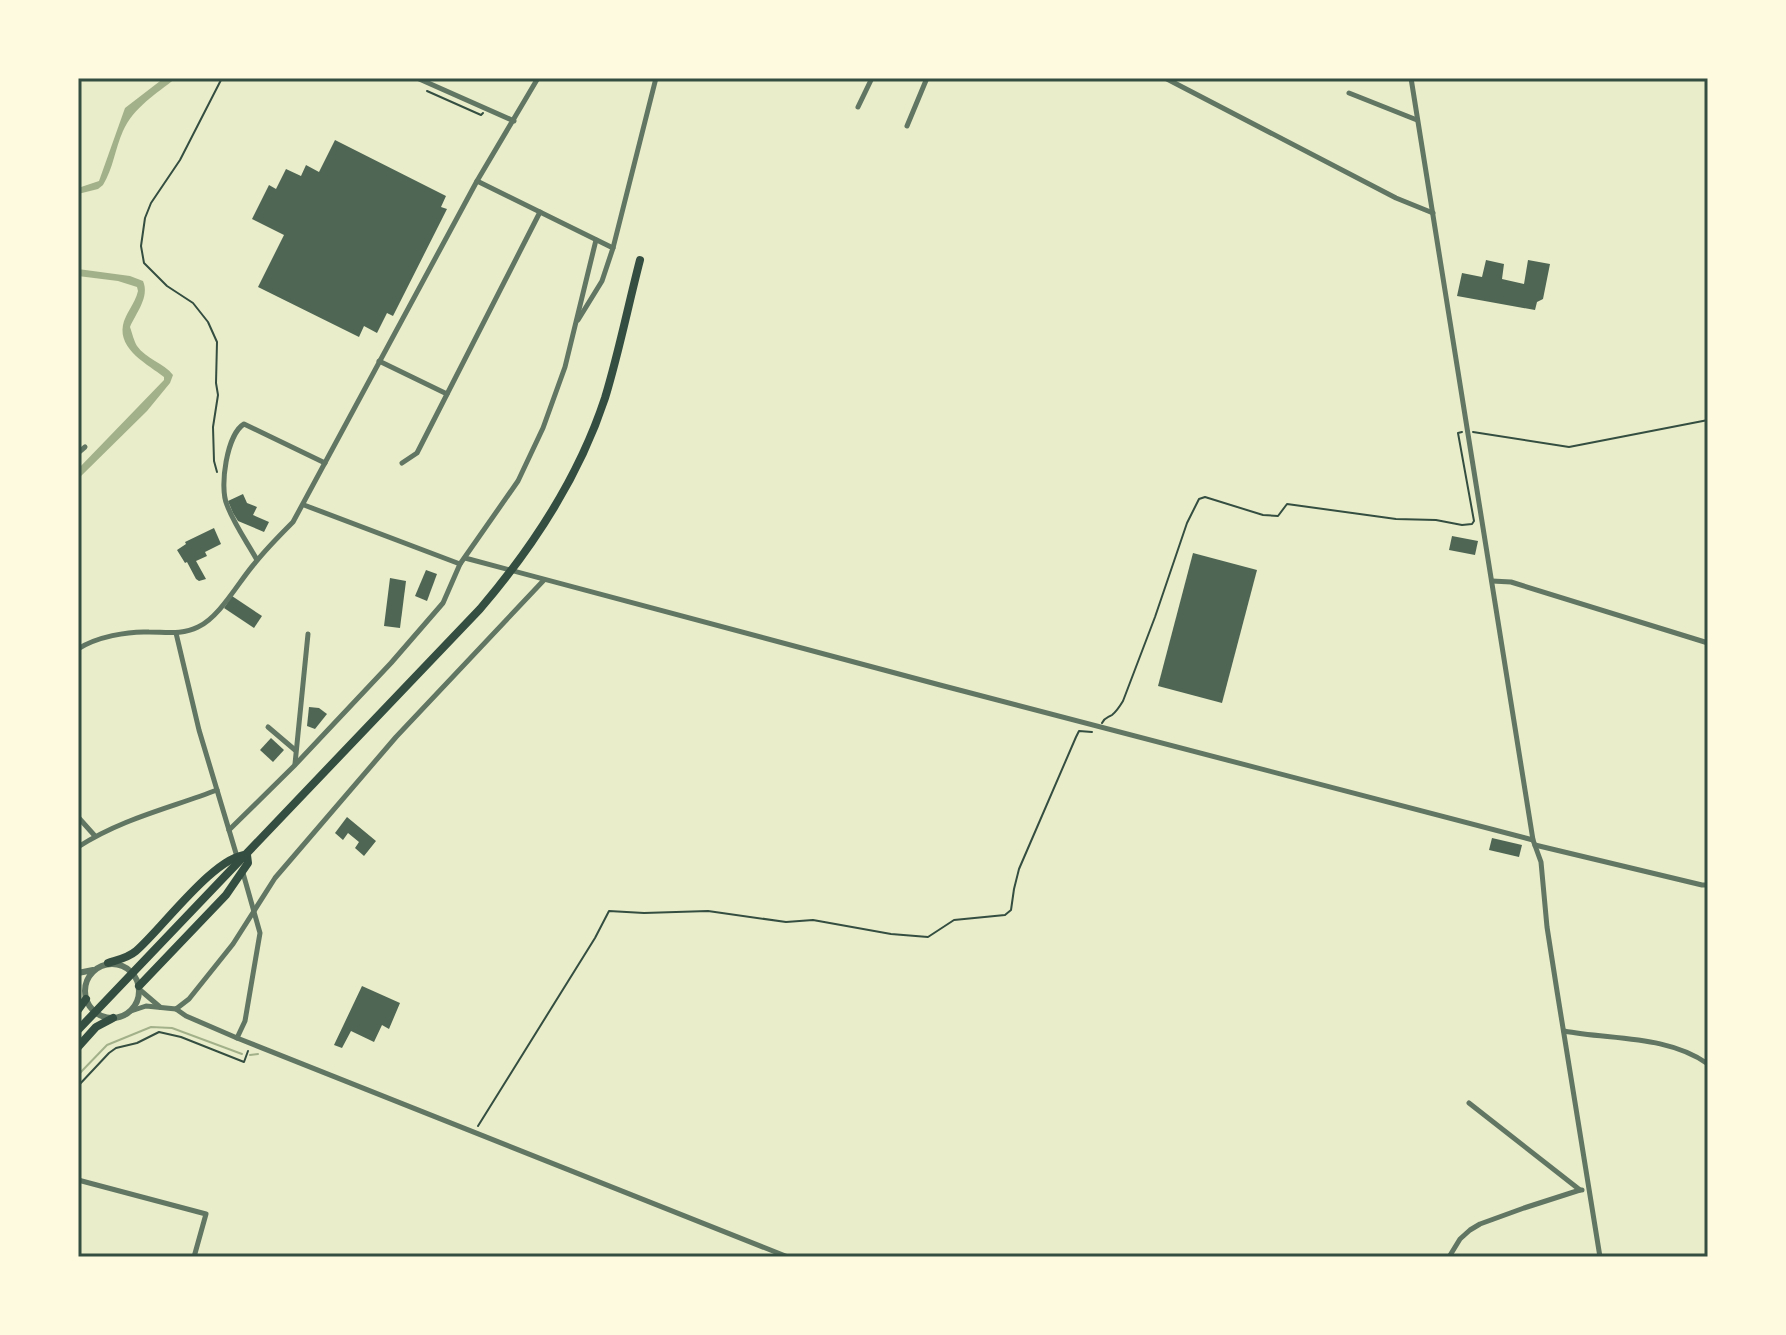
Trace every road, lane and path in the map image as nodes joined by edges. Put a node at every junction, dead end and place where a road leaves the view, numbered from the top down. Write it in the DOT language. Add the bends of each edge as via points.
graph roads {
  1 [pos="222,78"];
  2 [pos="417,78"];
  3 [pos="538,78"];
  4 [pos="656,78"];
  5 [pos="872,78"];
  6 [pos="927,78"];
  7 [pos="1165,78"];
  8 [pos="1411,78"];
  9 [pos="428,88"];
  10 [pos="1349,93"];
  11 [pos="858,107"];
  12 [pos="484,112"];
  13 [pos="514,121"];
  14 [pos="1418,121"];
  15 [pos="907,126"];
  16 [pos="477,181"];
  17 [pos="540,212"];
  18 [pos="1433,213"];
  19 [pos="596,240"];
  20 [pos="613,248"];
  21 [pos="640,260"];
  22 [pos="576,324"];
  23 [pos="379,361"];
  24 [pos="447,394"];
  25 [pos="1708,420"];
  26 [pos="1467,432"];
  27 [pos="85,447"];
  28 [pos="78,453"];
  29 [pos="325,463"];
  30 [pos="402,463"];
  31 [pos="217,472"];
  32 [pos="304,505"];
  33 [pos="465,558"];
  34 [pos="257,560"];
  35 [pos="460,564"];
  36 [pos="544,580"];
  37 [pos="1492,581"];
  38 [pos="176,633"];
  39 [pos="308,634"];
  40 [pos="1708,643"];
  41 [pos="78,649"];
  42 [pos="268,727"];
  43 [pos="1100,727"];
  44 [pos="296,751"];
  45 [pos="294,766"];
  46 [pos="217,790"];
  47 [pos="78,817"];
  48 [pos="229,830"];
  49 [pos="95,836"];
  50 [pos="1534,842"];
  51 [pos="78,847"];
  52 [pos="247,855"];
  53 [pos="1708,885"];
  54 [pos="254,911"];
  55 [pos="108,963"];
  56 [pos="93,970"];
  57 [pos="78,973"];
  58 [pos="136,983"];
  59 [pos="78,987"];
  60 [pos="86,999"];
  61 [pos="160,1008"];
  62 [pos="176,1009"];
  63 [pos="78,1010"];
  64 [pos="131,1011"];
  65 [pos="109,1018"];
  66 [pos="78,1030"];
  67 [pos="1564,1031"];
  68 [pos="237,1038"];
  69 [pos="251,1044"];
  70 [pos="78,1047"];
  71 [pos="1708,1064"];
  72 [pos="78,1086"];
  73 [pos="1469,1103"];
  74 [pos="474,1133"];
  75 [pos="78,1180"];
  76 [pos="1588,1188"];
  77 [pos="1580,1190"];
  78 [pos="194,1257"];
  79 [pos="788,1257"];
  80 [pos="1449,1257"];
  81 [pos="1600,1257"];
  1 -- 31 [label="path" via="151,203 141,246 144,263 193,303 217,342"];
  2 -- 13 [label="street"];
  3 -- 13 [label="street"];
  4 -- 20 [label="street"];
  5 -- 11 [label="street"];
  6 -- 15 [label="street"];
  7 -- 18 [label="street"];
  8 -- 14 [label="street"];
  9 -- 12 [label="path" via="461,107"];
  10 -- 14 [label="street"];
  13 -- 16 [label="street"];
  14 -- 18 [label="street"];
  16 -- 17 [label="street"];
  16 -- 23 [label="street"];
  17 -- 19 [label="street"];
  17 -- 24 [label="street"];
  18 -- 26 [label="street"];
  19 -- 20 [label="street"];
  19 -- 22 [label="street"];
  20 -- 22 [label="street" via="602,281"];
  21 -- 52 [label="highway" via="595,425 537,537 480,609"];
  22 -- 33 [label="street" via="535,447"];
  23 -- 24 [label="street"];
  23 -- 29 [label="street"];
  24 -- 30 [label="street" via="417,453"];
  25 -- 26 [label="path" via="1569,447"];
  26 -- 37 [label="street"];
  26 -- 43 [label="path" via="1458,433 1472,524 1287,504 1278,516 1263,515 1199,499 1123,701"];
  27 -- 28 [label="street"];
  29 -- 32 [label="street"];
  29 -- 34 [label="street" via="244,424 238,427 229,448 223,494"];
  32 -- 34 [label="street"];
  32 -- 35 [label="street"];
  33 -- 35 [label="street"];
  33 -- 36 [label="street"];
  34 -- 38 [label="street" via="215,614 198,627"];
  35 -- 45 [label="street" via="443,603"];
  36 -- 43 [label="street"];
  36 -- 54 [label="street" via="396,737 275,878"];
  37 -- 40 [label="street" via="1511,582"];
  37 -- 50 [label="street"];
  38 -- 41 [label="street" via="128,633"];
  38 -- 46 [label="street"];
  39 -- 44 [label="street"];
  42 -- 44 [label="street"];
  43 -- 50 [label="street"];
  43 -- 74 [label="path" via="1094,733 1079,731 1019,869 1011,910 1005,915 954,920 928,937 708,911 609,911"];
  44 -- 45 [label="street"];
  45 -- 48 [label="street"];
  46 -- 48 [label="street"];
  46 -- 49 [label="street"];
  47 -- 49 [label="street"];
  48 -- 54 [label="street"];
  49 -- 51 [label="street"];
  50 -- 53 [label="street"];
  50 -- 67 [label="street"];
  52 -- 55 [label="highway" via="239,854 208,876 135,952"];
  52 -- 58 [label="highway" via="140,966"];
  52 -- 58 [label="highway" via="248,863 226,895"];
  54 -- 62 [label="street" via="198,988"];
  54 -- 68 [label="street" via="260,933 245,1021"];
  55 -- 56 [label="street"];
  55 -- 58 [label="street" via="128,968"];
  56 -- 57 [label="street"];
  56 -- 60 [label="street" via="85,984"];
  58 -- 61 [label="street"];
  58 -- 64 [label="street"];
  58 -- 66 [label="highway"];
  59 -- 60 [label="street"];
  60 -- 63 [label="highway"];
  60 -- 65 [label="street" via="95,1013"];
  61 -- 62 [label="street"];
  61 -- 64 [label="street"];
  62 -- 68 [label="street"];
  64 -- 65 [label="street"];
  65 -- 70 [label="highway"];
  67 -- 71 [label="street" via="1669,1045"];
  67 -- 76 [label="street"];
  68 -- 69 [label="street"];
  69 -- 72 [label="path" via="244,1062 159,1032 116,1048"];
  69 -- 74 [label="street"];
  73 -- 77 [label="street"];
  74 -- 79 [label="street"];
  75 -- 78 [label="street" via="206,1214"];
  76 -- 77 [label="street"];
  76 -- 81 [label="street"];
  77 -- 80 [label="street" via="1480,1224 1460,1239"];
}
